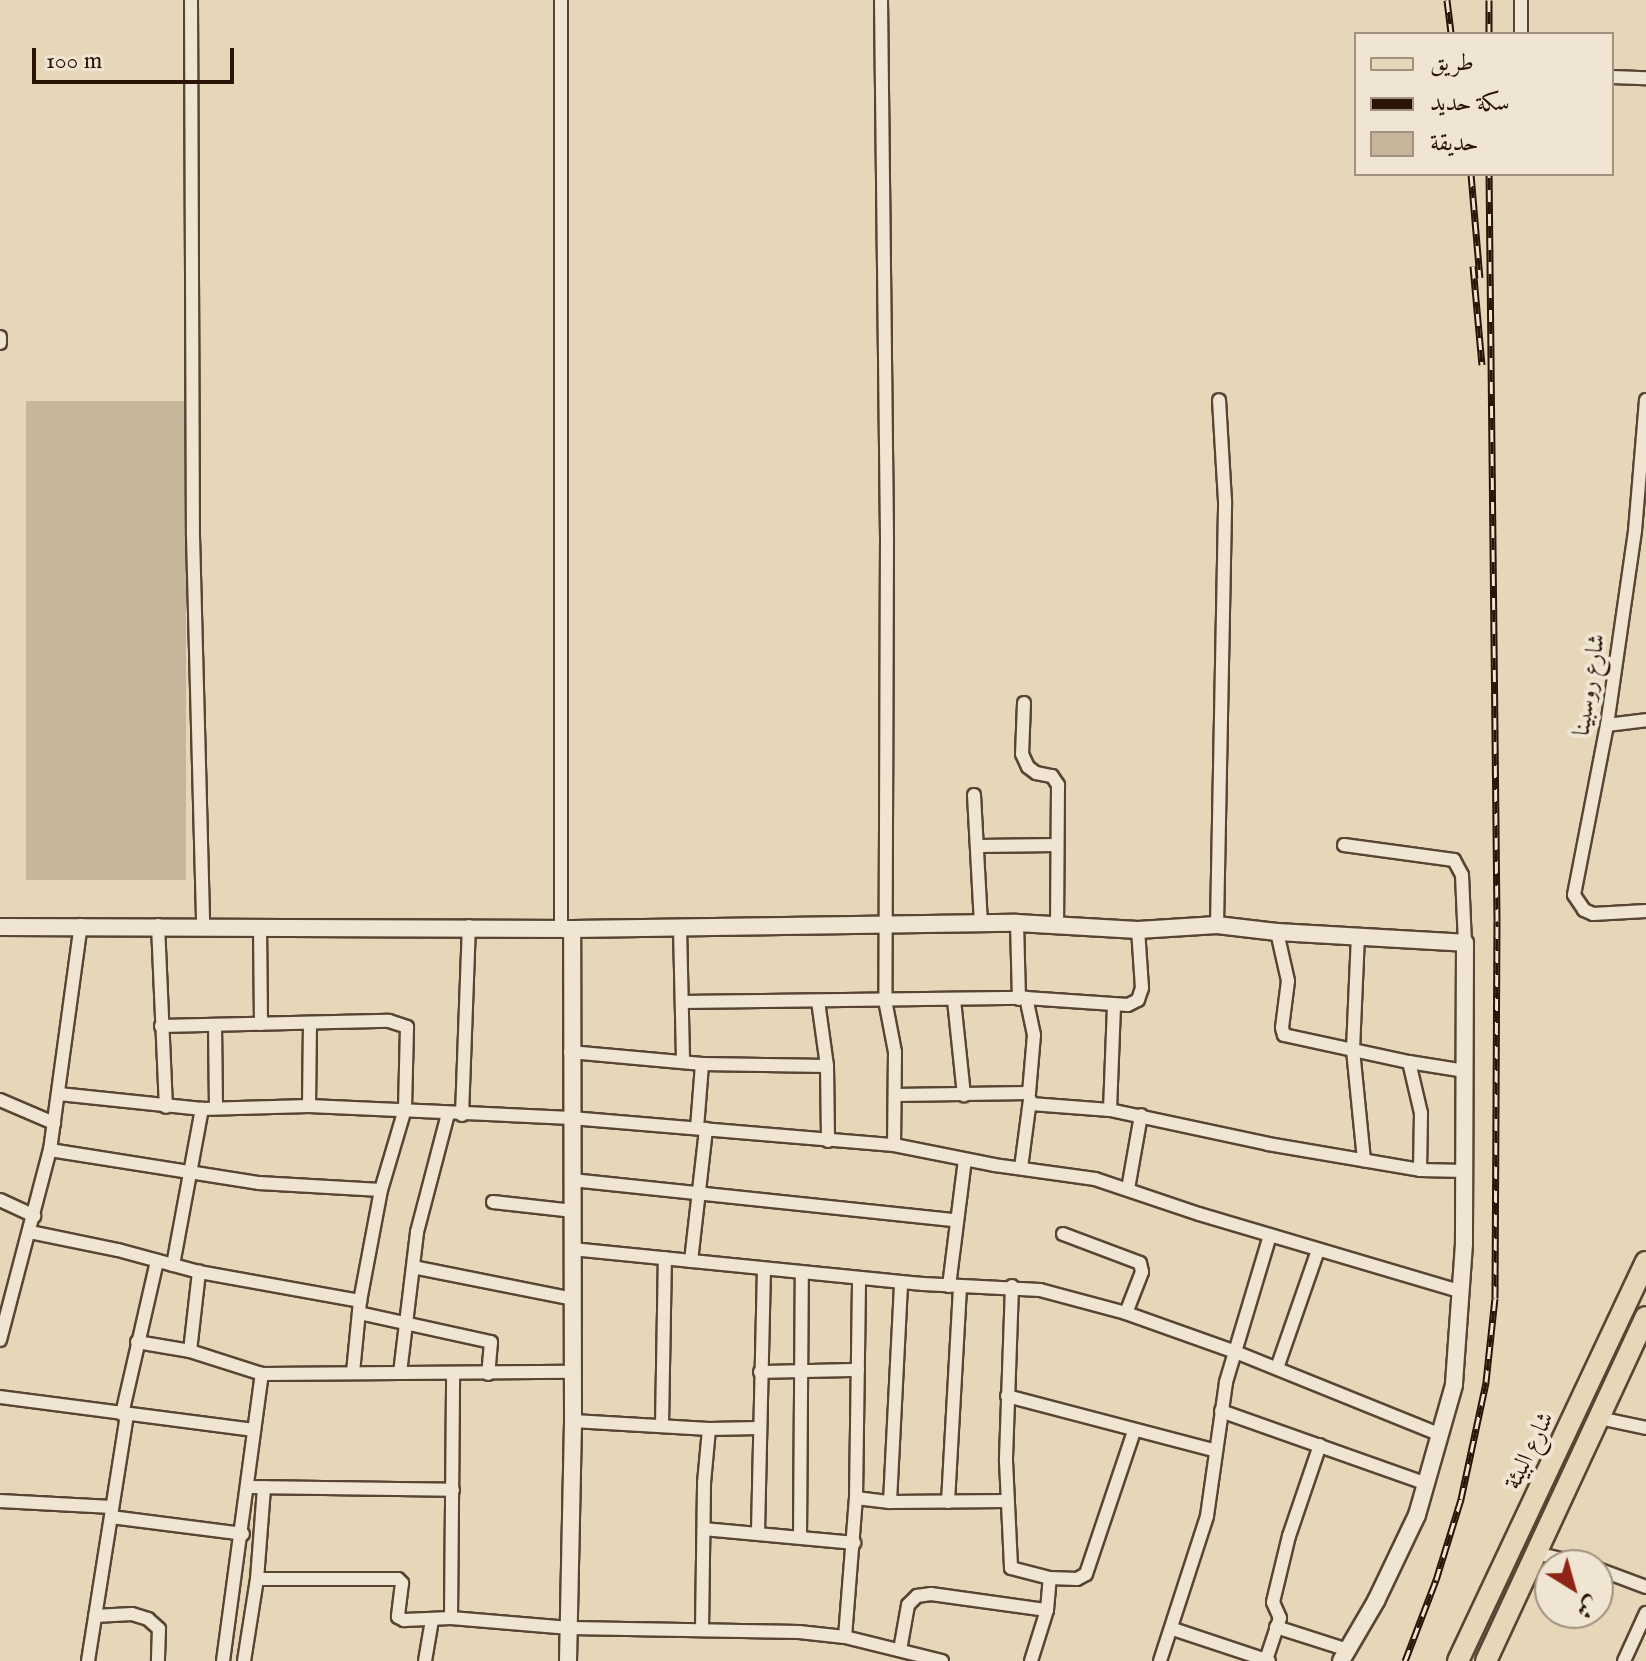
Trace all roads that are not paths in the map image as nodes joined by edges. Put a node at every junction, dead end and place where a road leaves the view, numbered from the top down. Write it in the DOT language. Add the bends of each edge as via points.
graph roads {
  1 [pos="191,0"];
  2 [pos="561,0"];
  3 [pos="881,0"];
  4 [pos="1521,0"];
  5 [pos="1521,32"];
  6 [pos="1614,77"];
  7 [pos="1646,78"];
  8 [pos="1219,400"];
  9 [pos="1646,400"];
  10 [pos="1640,531"];
  11 [pos="1024,703"];
  12 [pos="1646,720"];
  13 [pos="1607,725"];
  14 [pos="974,795"];
  15 [pos="1057,845"];
  16 [pos="1344,845"];
  17 [pos="979,846"];
  18 [pos="1646,911"];
  19 [pos="981,923"];
  20 [pos="1017,923"];
  21 [pos="1057,924"];
  22 [pos="81,925"];
  23 [pos="158,925"];
  24 [pos="1217,925"];
  25 [pos="203,926"];
  26 [pos="260,926"];
  27 [pos="469,926"];
  28 [pos="0,927"];
  29 [pos="680,927"];
  30 [pos="888,927"];
  31 [pos="566,929"];
  32 [pos="1138,930"];
  33 [pos="1277,932"];
  34 [pos="1358,935"];
  35 [pos="1465,943"];
  36 [pos="1022,999"];
  37 [pos="885,1000"];
  38 [pos="954,1000"];
  39 [pos="818,1001"];
  40 [pos="682,1002"];
  41 [pos="1114,1005"];
  42 [pos="310,1023"];
  43 [pos="261,1024"];
  44 [pos="215,1025"];
  45 [pos="161,1026"];
  46 [pos="1353,1050"];
  47 [pos="570,1052"];
  48 [pos="683,1062"];
  49 [pos="1409,1062"];
  50 [pos="702,1064"];
  51 [pos="827,1066"];
  52 [pos="1465,1071"];
  53 [pos="59,1094"];
  54 [pos="895,1095"];
  55 [pos="964,1095"];
  56 [pos="1030,1099"];
  57 [pos="0,1100"];
  58 [pos="309,1106"];
  59 [pos="166,1107"];
  60 [pos="216,1108"];
  61 [pos="202,1109"];
  62 [pos="405,1109"];
  63 [pos="1110,1110"];
  64 [pos="455,1114"];
  65 [pos="1141,1115"];
  66 [pos="571,1118"];
  67 [pos="54,1123"];
  68 [pos="701,1128"];
  69 [pos="828,1141"];
  70 [pos="894,1145"];
  71 [pos="50,1150"];
  72 [pos="965,1160"];
  73 [pos="1364,1160"];
  74 [pos="1021,1168"];
  75 [pos="1420,1170"];
  76 [pos="192,1171"];
  77 [pos="1465,1171"];
  78 [pos="572,1180"];
  79 [pos="1128,1189"];
  80 [pos="381,1190"];
  81 [pos="698,1193"];
  82 [pos="0,1200"];
  83 [pos="493,1202"];
  84 [pos="573,1211"];
  85 [pos="34,1216"];
  86 [pos="955,1220"];
  87 [pos="30,1232"];
  88 [pos="1063,1234"];
  89 [pos="1270,1235"];
  90 [pos="572,1249"];
  91 [pos="1318,1250"];
  92 [pos="665,1258"];
  93 [pos="157,1261"];
  94 [pos="691,1261"];
  95 [pos="1646,1262"];
  96 [pos="173,1265"];
  97 [pos="413,1267"];
  98 [pos="764,1270"];
  99 [pos="199,1272"];
  100 [pos="802,1273"];
  101 [pos="859,1278"];
  102 [pos="901,1282"];
  103 [pos="954,1286"];
  104 [pos="1012,1286"];
  105 [pos="1462,1292"];
  106 [pos="573,1299"];
  107 [pos="5,1302"];
  108 [pos="360,1307"];
  109 [pos="1126,1313"];
  110 [pos="1646,1317"];
  111 [pos="404,1323"];
  112 [pos="0,1340"];
  113 [pos="137,1342"];
  114 [pos="190,1351"];
  115 [pos="1233,1351"];
  116 [pos="1277,1368"];
  117 [pos="858,1370"];
  118 [pos="799,1371"];
  119 [pos="573,1372"];
  120 [pos="760,1372"];
  121 [pos="353,1373"];
  122 [pos="400,1373"];
  123 [pos="262,1374"];
  124 [pos="453,1374"];
  125 [pos="488,1374"];
  126 [pos="1007,1396"];
  127 [pos="0,1397"];
  128 [pos="1221,1411"];
  129 [pos="124,1415"];
  130 [pos="1599,1418"];
  131 [pos="573,1421"];
  132 [pos="662,1425"];
  133 [pos="759,1428"];
  134 [pos="1646,1428"];
  135 [pos="709,1429"];
  136 [pos="254,1430"];
  137 [pos="1134,1431"];
  138 [pos="1441,1435"];
  139 [pos="1320,1445"];
  140 [pos="1216,1451"];
  141 [pos="1427,1484"];
  142 [pos="249,1487"];
  143 [pos="264,1487"];
  144 [pos="453,1490"];
  145 [pos="856,1498"];
  146 [pos="0,1501"];
  147 [pos="1007,1501"];
  148 [pos="890,1502"];
  149 [pos="948,1502"];
  150 [pos="111,1512"];
  151 [pos="704,1529"];
  152 [pos="758,1532"];
  153 [pos="243,1534"];
  154 [pos="800,1537"];
  155 [pos="854,1543"];
  156 [pos="1538,1549"];
  157 [pos="1534,1557"];
  158 [pos="1614,1575"];
  159 [pos="1050,1578"];
  160 [pos="257,1579"];
  161 [pos="1646,1587"];
  162 [pos="1047,1610"];
  163 [pos="1646,1613"];
  164 [pos="95,1616"];
  165 [pos="451,1618"];
  166 [pos="432,1620"];
  167 [pos="1276,1627"];
  168 [pos="570,1628"];
  169 [pos="1173,1629"];
  170 [pos="702,1630"];
  171 [pos="845,1637"];
  172 [pos="900,1650"];
  173 [pos="1345,1655"];
  174 [pos="1267,1660"];
  175 [pos="88,1661"];
  176 [pos="158,1661"];
  177 [pos="223,1661"];
  178 [pos="244,1661"];
  179 [pos="425,1661"];
  180 [pos="568,1661"];
  181 [pos="942,1661"];
  182 [pos="1031,1661"];
  183 [pos="1160,1661"];
  184 [pos="1458,1661"];
  185 [pos="1486,1661"];
  186 [pos="1624,1661"];
  1 -- 25 [label="street" via="193,536"];
  2 -- 31 [label="street"];
  3 -- 30 [label="street"];
  4 -- 5 [label="street"];
  6 -- 7 [label="street"];
  8 -- 24 [label="street" via="1225,501"];
  9 -- 10 [label="street, شارع روسبينا"];
  10 -- 13 [label="street, شارع روسبينا"];
  11 -- 15 [label="street" via="1022,754 1028,767 1052,776 1058,785"];
  12 -- 13 [label="street"];
  13 -- 18 [label="street, شارع روسبينا" via="1574,895 1593,914"];
  14 -- 17 [label="street" via="973,833"];
  15 -- 17 [label="street"];
  15 -- 21 [label="street"];
  16 -- 35 [label="street" via="1454,860 1462,875"];
  17 -- 19 [label="street"];
  19 -- 20 [label="street"];
  19 -- 30 [label="street"];
  20 -- 21 [label="street"];
  20 -- 36 [label="street"];
  21 -- 32 [label="street"];
  22 -- 23 [label="street"];
  22 -- 28 [label="street"];
  22 -- 53 [label="street"];
  23 -- 25 [label="street"];
  23 -- 45 [label="street"];
  24 -- 32 [label="street"];
  24 -- 33 [label="street"];
  25 -- 26 [label="street"];
  26 -- 27 [label="street"];
  26 -- 43 [label="street"];
  27 -- 31 [label="street"];
  27 -- 64 [label="street"];
  29 -- 30 [label="street"];
  29 -- 31 [label="street"];
  29 -- 40 [label="street"];
  30 -- 37 [label="street"];
  31 -- 47 [label="street"];
  32 -- 41 [label="street" via="1142,988 1138,1000"];
  33 -- 34 [label="street"];
  33 -- 46 [label="street" via="1288,981 1284,1035"];
  34 -- 35 [label="street"];
  34 -- 46 [label="street"];
  35 -- 52 [label="street"];
  36 -- 38 [label="street"];
  36 -- 41 [label="street"];
  36 -- 56 [label="street" via="1034,1035"];
  37 -- 38 [label="street"];
  37 -- 39 [label="street"];
  37 -- 54 [label="street" via="895,1052"];
  38 -- 55 [label="street"];
  39 -- 40 [label="street"];
  39 -- 51 [label="street"];
  40 -- 48 [label="street"];
  41 -- 63 [label="street"];
  42 -- 43 [label="street"];
  42 -- 58 [label="street"];
  42 -- 62 [label="street" via="389,1021 407,1027"];
  43 -- 44 [label="street"];
  44 -- 45 [label="street"];
  44 -- 60 [label="street"];
  45 -- 59 [label="street"];
  46 -- 49 [label="street"];
  46 -- 73 [label="street"];
  47 -- 48 [label="street"];
  47 -- 66 [label="street"];
  48 -- 50 [label="street"];
  49 -- 52 [label="street"];
  49 -- 75 [label="street" via="1421,1113"];
  50 -- 51 [label="street"];
  50 -- 68 [label="street"];
  51 -- 69 [label="street"];
  52 -- 77 [label="street"];
  53 -- 59 [label="street"];
  53 -- 67 [label="street"];
  54 -- 55 [label="street"];
  54 -- 70 [label="street"];
  55 -- 56 [label="street"];
  56 -- 63 [label="street"];
  56 -- 74 [label="street"];
  57 -- 67 [label="street"];
  58 -- 60 [label="street"];
  58 -- 62 [label="street"];
  59 -- 61 [label="street"];
  60 -- 61 [label="street"];
  61 -- 76 [label="street"];
  62 -- 64 [label="street"];
  62 -- 80 [label="street"];
  63 -- 65 [label="street"];
  64 -- 66 [label="street"];
  64 -- 97 [label="street" via="417,1232"];
  65 -- 73 [label="street"];
  65 -- 79 [label="street"];
  66 -- 68 [label="street"];
  66 -- 78 [label="street"];
  67 -- 71 [label="street"];
  68 -- 69 [label="street"];
  68 -- 81 [label="street"];
  69 -- 70 [label="street"];
  70 -- 72 [label="street"];
  71 -- 76 [label="street"];
  71 -- 85 [label="street"];
  72 -- 74 [label="street"];
  72 -- 86 [label="street"];
  73 -- 75 [label="street"];
  74 -- 79 [label="street"];
  75 -- 77 [label="street"];
  76 -- 80 [label="street" via="259,1183"];
  76 -- 96 [label="street"];
  77 -- 105 [label="street"];
  78 -- 81 [label="street"];
  78 -- 84 [label="street"];
  79 -- 89 [label="street"];
  80 -- 108 [label="street"];
  81 -- 86 [label="street"];
  81 -- 94 [label="street"];
  82 -- 85 [label="street"];
  83 -- 84 [label="street"];
  84 -- 90 [label="street"];
  85 -- 87 [label="street"];
  86 -- 103 [label="street"];
  87 -- 93 [label="street"];
  87 -- 107 [label="street"];
  88 -- 109 [label="street" via="1140,1263 1142,1272"];
  89 -- 91 [label="street"];
  89 -- 115 [label="street"];
  90 -- 92 [label="street"];
  90 -- 106 [label="street"];
  91 -- 105 [label="street"];
  91 -- 116 [label="street"];
  92 -- 94 [label="street"];
  92 -- 132 [label="street"];
  93 -- 96 [label="street"];
  93 -- 113 [label="street"];
  94 -- 98 [label="street"];
  95 -- 184 [label="main road, شارع البيئة"];
  96 -- 99 [label="street"];
  97 -- 106 [label="street"];
  97 -- 111 [label="street"];
  98 -- 100 [label="street"];
  98 -- 120 [label="street"];
  99 -- 108 [label="street"];
  99 -- 114 [label="street"];
  100 -- 101 [label="street"];
  100 -- 118 [label="street"];
  101 -- 102 [label="street"];
  101 -- 117 [label="street"];
  102 -- 103 [label="street"];
  102 -- 148 [label="street"];
  103 -- 104 [label="street"];
  103 -- 149 [label="street"];
  104 -- 109 [label="street"];
  104 -- 126 [label="street"];
  105 -- 138 [label="street" via="1454,1385"];
  106 -- 119 [label="street"];
  107 -- 112 [label="street"];
  108 -- 111 [label="street"];
  108 -- 121 [label="street"];
  109 -- 115 [label="street"];
  110 -- 130 [label="main road, شارع البيئة"];
  111 -- 122 [label="street"];
  111 -- 125 [label="street" via="491,1342"];
  113 -- 114 [label="street"];
  113 -- 129 [label="street"];
  114 -- 123 [label="street"];
  115 -- 116 [label="street"];
  115 -- 128 [label="street"];
  116 -- 138 [label="street"];
  117 -- 118 [label="street"];
  117 -- 145 [label="street"];
  118 -- 120 [label="street"];
  118 -- 154 [label="street"];
  119 -- 125 [label="street"];
  119 -- 131 [label="street"];
  120 -- 133 [label="street"];
  121 -- 122 [label="street"];
  121 -- 123 [label="street"];
  122 -- 124 [label="street"];
  123 -- 136 [label="street"];
  124 -- 125 [label="street"];
  124 -- 144 [label="street"];
  126 -- 137 [label="street"];
  126 -- 147 [label="street"];
  127 -- 129 [label="street"];
  128 -- 139 [label="street"];
  128 -- 140 [label="street"];
  129 -- 136 [label="street"];
  129 -- 150 [label="street"];
  130 -- 134 [label="street"];
  130 -- 156 [label="main road, شارع البيئة"];
  131 -- 132 [label="street"];
  131 -- 168 [label="street"];
  132 -- 135 [label="street"];
  133 -- 135 [label="street"];
  133 -- 152 [label="street"];
  135 -- 151 [label="street"];
  136 -- 142 [label="street"];
  137 -- 140 [label="street"];
  137 -- 159 [label="street" via="1086,1574"];
  138 -- 141 [label="street"];
  139 -- 141 [label="street"];
  139 -- 167 [label="street" via="1273,1602 1280,1611"];
  140 -- 169 [label="street" via="1207,1516"];
  141 -- 173 [label="street" via="1394,1565"];
  142 -- 143 [label="street"];
  142 -- 153 [label="street"];
  143 -- 144 [label="street"];
  143 -- 160 [label="street"];
  144 -- 165 [label="street"];
  145 -- 148 [label="street"];
  145 -- 155 [label="street"];
  146 -- 150 [label="street"];
  147 -- 149 [label="street"];
  147 -- 159 [label="street" via="1011,1568"];
  148 -- 149 [label="street"];
  150 -- 153 [label="street"];
  150 -- 164 [label="street"];
  151 -- 152 [label="street"];
  151 -- 170 [label="street"];
  152 -- 154 [label="street"];
  153 -- 177 [label="street"];
  154 -- 155 [label="street"];
  155 -- 171 [label="street"];
  157 -- 185 [label="main road, شارع البيئة"];
  158 -- 161 [label="street"];
  159 -- 162 [label="street"];
  160 -- 166 [label="street" via="398,1579 398,1617"];
  160 -- 178 [label="street"];
  162 -- 172 [label="street" via="917,1596 908,1605"];
  162 -- 182 [label="street"];
  163 -- 186 [label="street"];
  164 -- 175 [label="street"];
  164 -- 176 [label="street" via="132,1614 148,1619 160,1636"];
  165 -- 166 [label="street"];
  165 -- 168 [label="street"];
  166 -- 179 [label="street"];
  167 -- 173 [label="street"];
  167 -- 174 [label="street"];
  168 -- 170 [label="street"];
  168 -- 180 [label="street"];
  169 -- 174 [label="street"];
  169 -- 183 [label="street"];
  170 -- 171 [label="street"];
  171 -- 172 [label="street"];
  172 -- 181 [label="street"];
}
